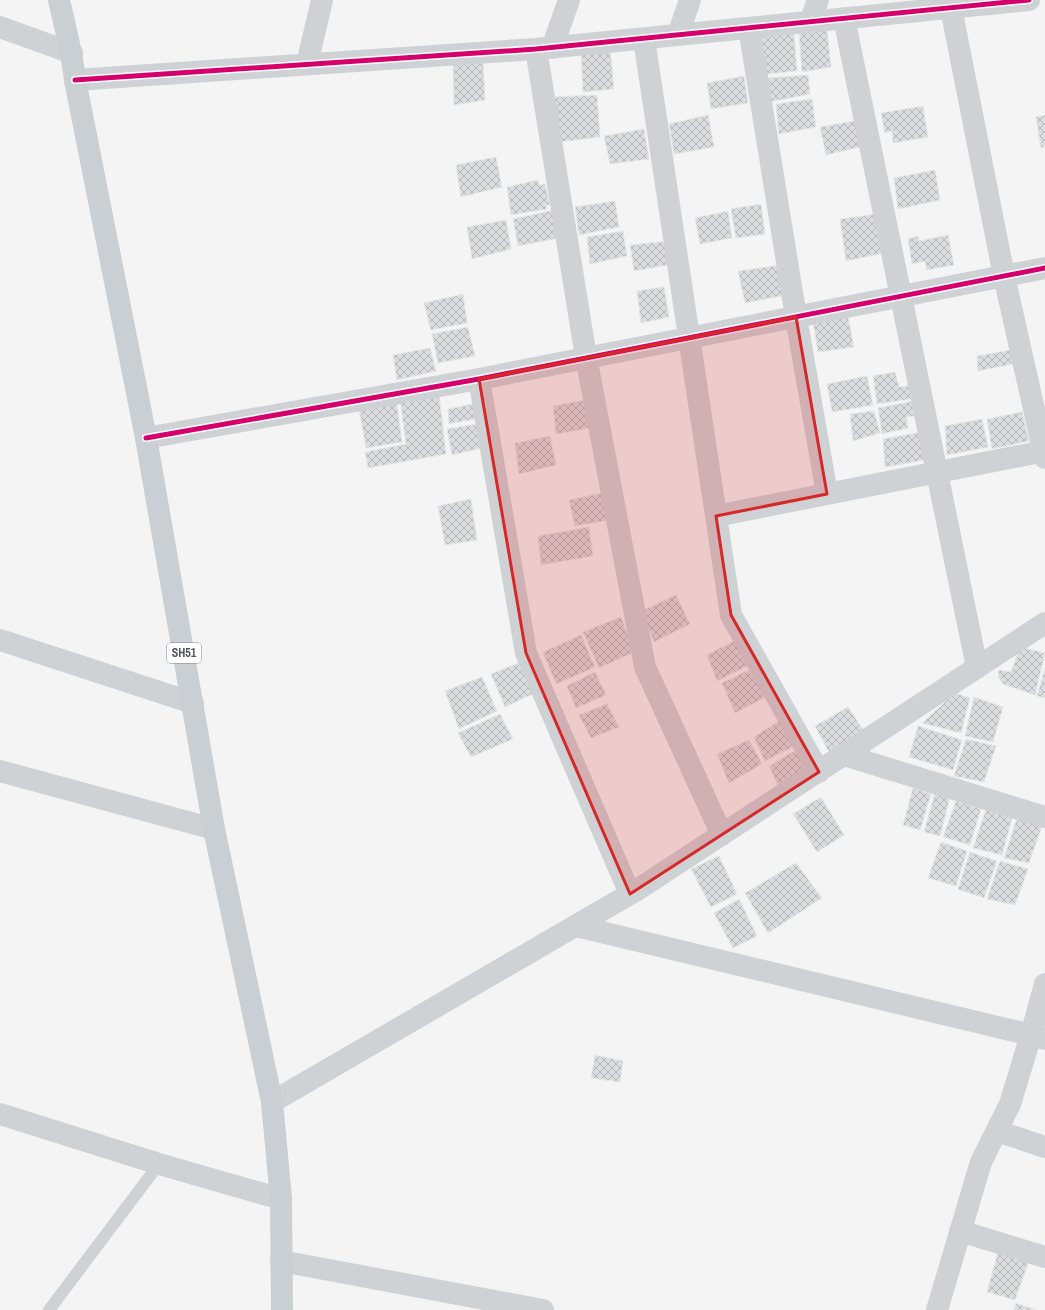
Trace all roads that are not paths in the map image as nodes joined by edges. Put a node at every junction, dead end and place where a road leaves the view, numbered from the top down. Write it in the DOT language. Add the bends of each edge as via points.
graph roads {
  1 [pos="59,0"];
  2 [pos="322,0"];
  3 [pos="569,0"];
  4 [pos="690,0"];
  5 [pos="818,0"];
  6 [pos="1029,0"];
  7 [pos="942,6"];
  8 [pos="844,18"];
  9 [pos="810,22"];
  10 [pos="0,27"];
  11 [pos="749,28"];
  12 [pos="678,35"];
  13 [pos="644,39"];
  14 [pos="544,48"];
  15 [pos="72,53"];
  16 [pos="307,64"];
  17 [pos="75,80"];
  18 [pos="1045,268"];
  19 [pos="1004,276"];
  20 [pos="901,298"];
  21 [pos="796,317"];
  22 [pos="690,337"];
  23 [pos="586,357"];
  24 [pos="479,379"];
  25 [pos="146,438"];
  26 [pos="1044,454"];
  27 [pos="937,473"];
  28 [pos="827,494"];
  29 [pos="716,516"];
  30 [pos="1045,623"];
  31 [pos="0,640"];
  32 [pos="977,668"];
  33 [pos="193,703"];
  34 [pos="844,754"];
  35 [pos="0,771"];
  36 [pos="819,772"];
  37 [pos="1045,817"];
  38 [pos="214,829"];
  39 [pos="722,835"];
  40 [pos="630,894"];
  41 [pos="576,926"];
  42 [pos="1045,984"];
  43 [pos="1038,1037"];
  44 [pos="272,1102"];
  45 [pos="0,1114"];
  46 [pos="997,1131"];
  47 [pos="1045,1147"];
  48 [pos="159,1164"];
  49 [pos="281,1199"];
  50 [pos="960,1231"];
  51 [pos="1045,1257"];
  52 [pos="281,1261"];
  53 [pos="49,1310"];
  54 [pos="282,1310"];
  55 [pos="543,1310"];
  56 [pos="937,1310"];
  1 -- 15 [label="main road, SH51"];
  2 -- 16 [label="street"];
  3 -- 14 [label="street"];
  4 -- 12 [label="street"];
  5 -- 9 [label="street"];
  6 -- 7 [label="street"];
  7 -- 8 [label="street"];
  7 -- 19 [label="street"];
  8 -- 9 [label="street"];
  8 -- 20 [label="street"];
  9 -- 11 [label="street"];
  10 -- 15 [label="street"];
  11 -- 12 [label="street"];
  11 -- 21 [label="street"];
  12 -- 13 [label="street"];
  13 -- 14 [label="street"];
  13 -- 22 [label="street"];
  14 -- 16 [label="street"];
  14 -- 23 [label="street"];
  15 -- 17 [label="main road, SH51"];
  16 -- 17 [label="street"];
  17 -- 25 [label="main road, SH51"];
  18 -- 19 [label="street"];
  19 -- 20 [label="street"];
  19 -- 26 [label="street"];
  20 -- 21 [label="street"];
  20 -- 27 [label="street"];
  21 -- 22 [label="street"];
  21 -- 28 [label="street"];
  22 -- 23 [label="street"];
  22 -- 29 [label="street"];
  23 -- 24 [label="street"];
  23 -- 39 [label="street" via="644,667"];
  24 -- 25 [label="street"];
  24 -- 40 [label="street" via="526,653"];
  25 -- 33 [label="main road, SH51"];
  26 -- 27 [label="street"];
  27 -- 28 [label="street"];
  27 -- 32 [label="street"];
  28 -- 29 [label="street"];
  29 -- 36 [label="street" via="731,615"];
  30 -- 32 [label="street"];
  31 -- 33 [label="street"];
  32 -- 34 [label="street"];
  33 -- 38 [label="main road, SH51"];
  34 -- 36 [label="street"];
  34 -- 37 [label="street"];
  35 -- 38 [label="street"];
  36 -- 39 [label="street"];
  38 -- 44 [label="main road, SH51"];
  39 -- 40 [label="street"];
  40 -- 41 [label="street"];
  41 -- 43 [label="street"];
  41 -- 44 [label="street"];
  42 -- 43 [label="street"];
  43 -- 46 [label="street"];
  44 -- 49 [label="main road, SH51"];
  45 -- 48 [label="street"];
  46 -- 47 [label="street"];
  46 -- 50 [label="street" via="981,1162"];
  48 -- 49 [label="street"];
  48 -- 53 [label="lane"];
  49 -- 52 [label="main road, SH51"];
  50 -- 51 [label="street"];
  50 -- 56 [label="street"];
  52 -- 54 [label="main road, SH51"];
  52 -- 55 [label="street"];
}
